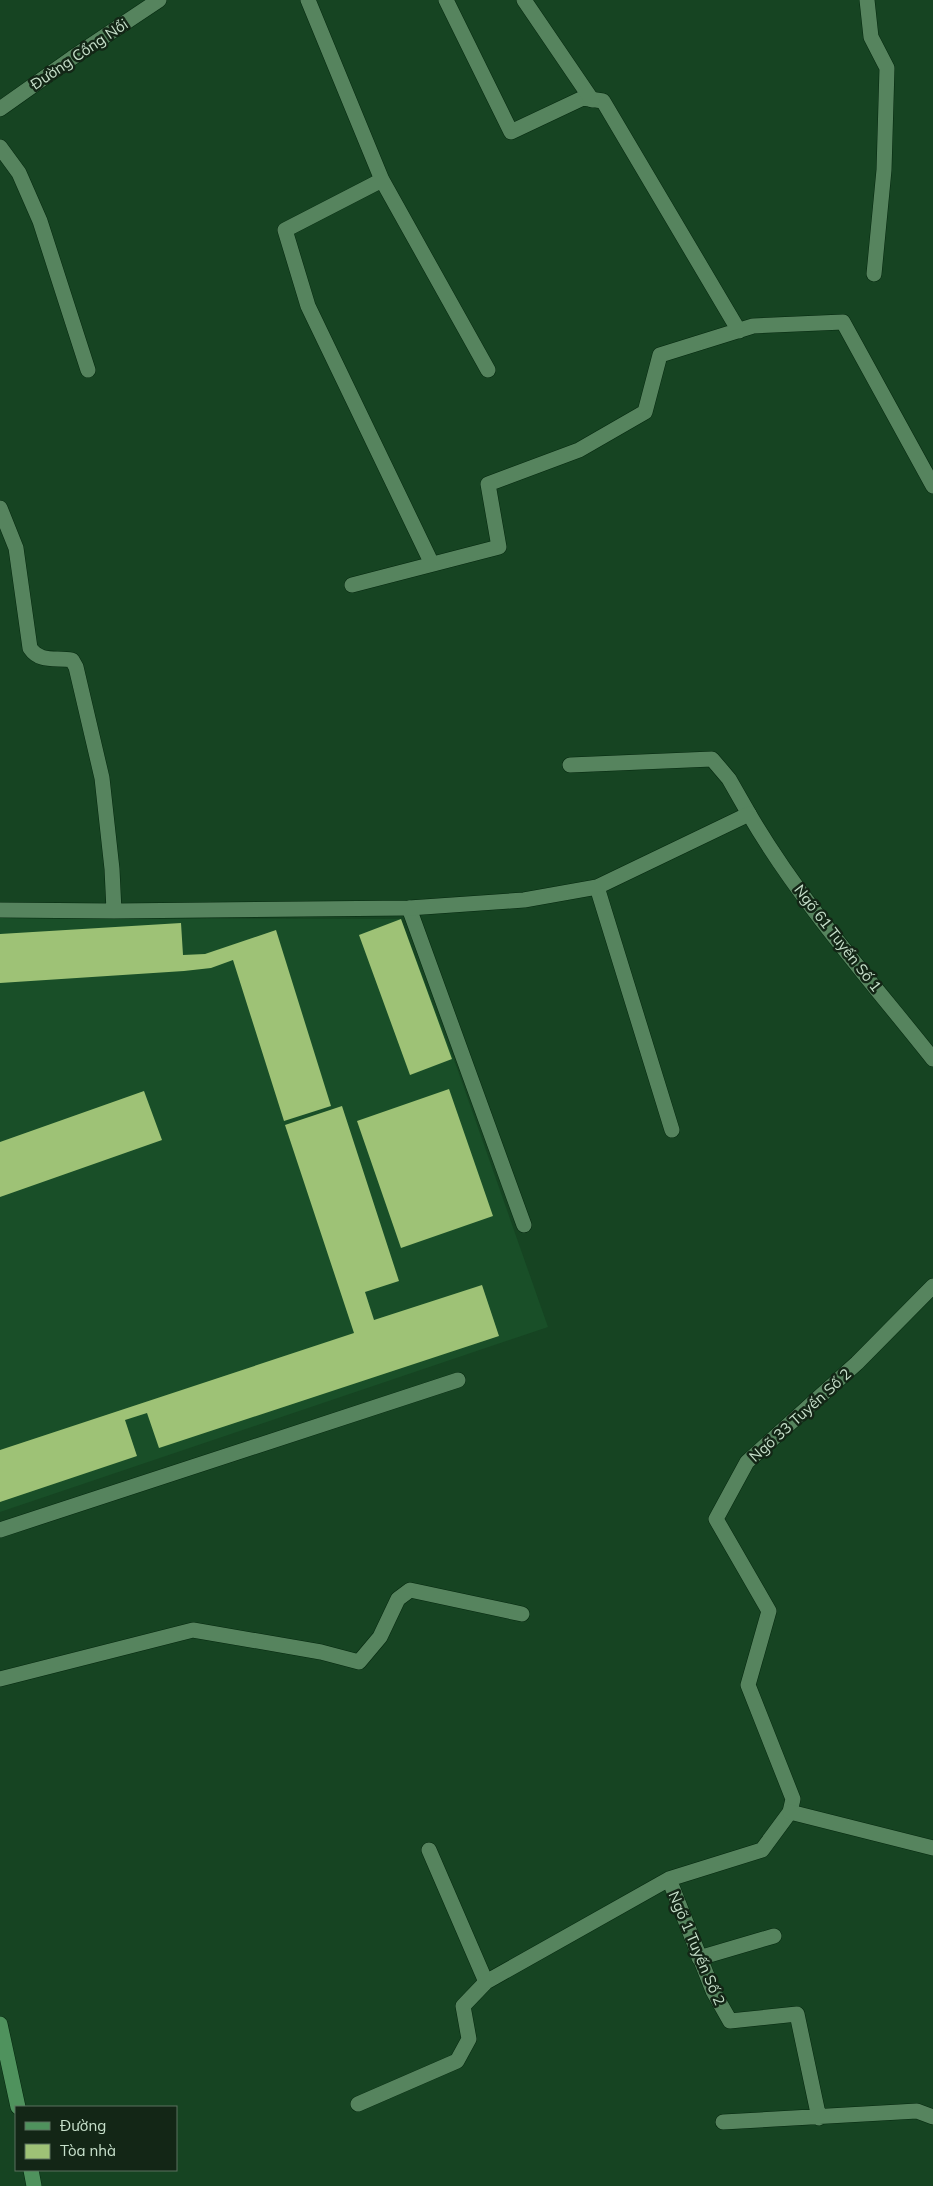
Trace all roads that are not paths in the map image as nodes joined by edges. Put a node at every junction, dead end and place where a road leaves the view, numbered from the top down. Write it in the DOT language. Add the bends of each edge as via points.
graph roads {
  1 [pos="159,0"];
  2 [pos="308,0"];
  3 [pos="446,0"];
  4 [pos="524,0"];
  5 [pos="867,0"];
  6 [pos="592,100"];
  7 [pos="0,109"];
  8 [pos="0,147"];
  9 [pos="382,180"];
  10 [pos="874,274"];
  11 [pos="740,331"];
  12 [pos="88,370"];
  13 [pos="488,370"];
  14 [pos="933,486"];
  15 [pos="0,508"];
  16 [pos="432,564"];
  17 [pos="352,585"];
  18 [pos="570,765"];
  19 [pos="749,814"];
  20 [pos="596,887"];
  21 [pos="409,908"];
  22 [pos="0,910"];
  23 [pos="114,911"];
  24 [pos="933,1059"];
  25 [pos="672,1130"];
  26 [pos="524,1225"];
  27 [pos="933,1286"];
  28 [pos="458,1380"];
  29 [pos="0,1530"];
  30 [pos="522,1614"];
  31 [pos="0,1679"];
  32 [pos="790,1812"];
  33 [pos="933,1848"];
  34 [pos="428,1850"];
  35 [pos="669,1880"];
  36 [pos="774,1936"];
  37 [pos="699,1958"];
  38 [pos="486,1982"];
  39 [pos="0,2024"];
  40 [pos="358,2104"];
  41 [pos="18,2106"];
  42 [pos="819,2118"];
  43 [pos="933,2118"];
  44 [pos="723,2122"];
  45 [pos="31,2171"];
  46 [pos="34,2186"];
  1 -- 7 [label="street, Đường Cổng Nổi"];
  2 -- 9 [label="street"];
  3 -- 6 [label="street" via="512,132 583,98"];
  4 -- 6 [label="street"];
  5 -- 10 [label="street" via="871,37 888,68 884,170"];
  6 -- 11 [label="street" via="603,101"];
  8 -- 12 [label="street" via="19,173 40,222"];
  9 -- 13 [label="street"];
  9 -- 16 [label="street" via="285,230 308,306"];
  11 -- 14 [label="street" via="754,326 843,322"];
  11 -- 16 [label="street" via="660,356 645,412 579,450 488,484 499,546"];
  15 -- 23 [label="street" via="16,548 30,648 42,658 72,660 76,667 102,778"];
  16 -- 17 [label="street"];
  18 -- 19 [label="street, Ngõ 61 Tuyến Số 1" via="712,759 730,779"];
  19 -- 20 [label="street"];
  19 -- 24 [label="street, Ngõ 61 Tuyến Số 1" via="766,844"];
  20 -- 21 [label="street" via="524,900"];
  20 -- 25 [label="street"];
  21 -- 23 [label="street"];
  21 -- 26 [label="street"];
  22 -- 23 [label="street"];
  27 -- 32 [label="street, Ngõ 33 Tuyến Số 2" via="857,1363 747,1462 716,1519 769,1611 748,1685 792,1799"];
  28 -- 29 [label="street"];
  30 -- 31 [label="street" via="410,1590 398,1599 380,1637 359,1662 322,1652 193,1630"];
  32 -- 33 [label="street"];
  32 -- 35 [label="street" via="762,1850"];
  34 -- 38 [label="street"];
  35 -- 37 [label="street, Ngõ 1 Tuyến Số 2"];
  35 -- 38 [label="street"];
  36 -- 37 [label="street"];
  37 -- 42 [label="street, Ngõ 1 Tuyến Số 2" via="730,2021 798,2014"];
  38 -- 40 [label="street" via="463,2006 469,2039 457,2061"];
  39 -- 41 [label="main road"];
  42 -- 43 [label="street" via="917,2111"];
  42 -- 44 [label="street"];
  45 -- 46 [label="main road"];
}
